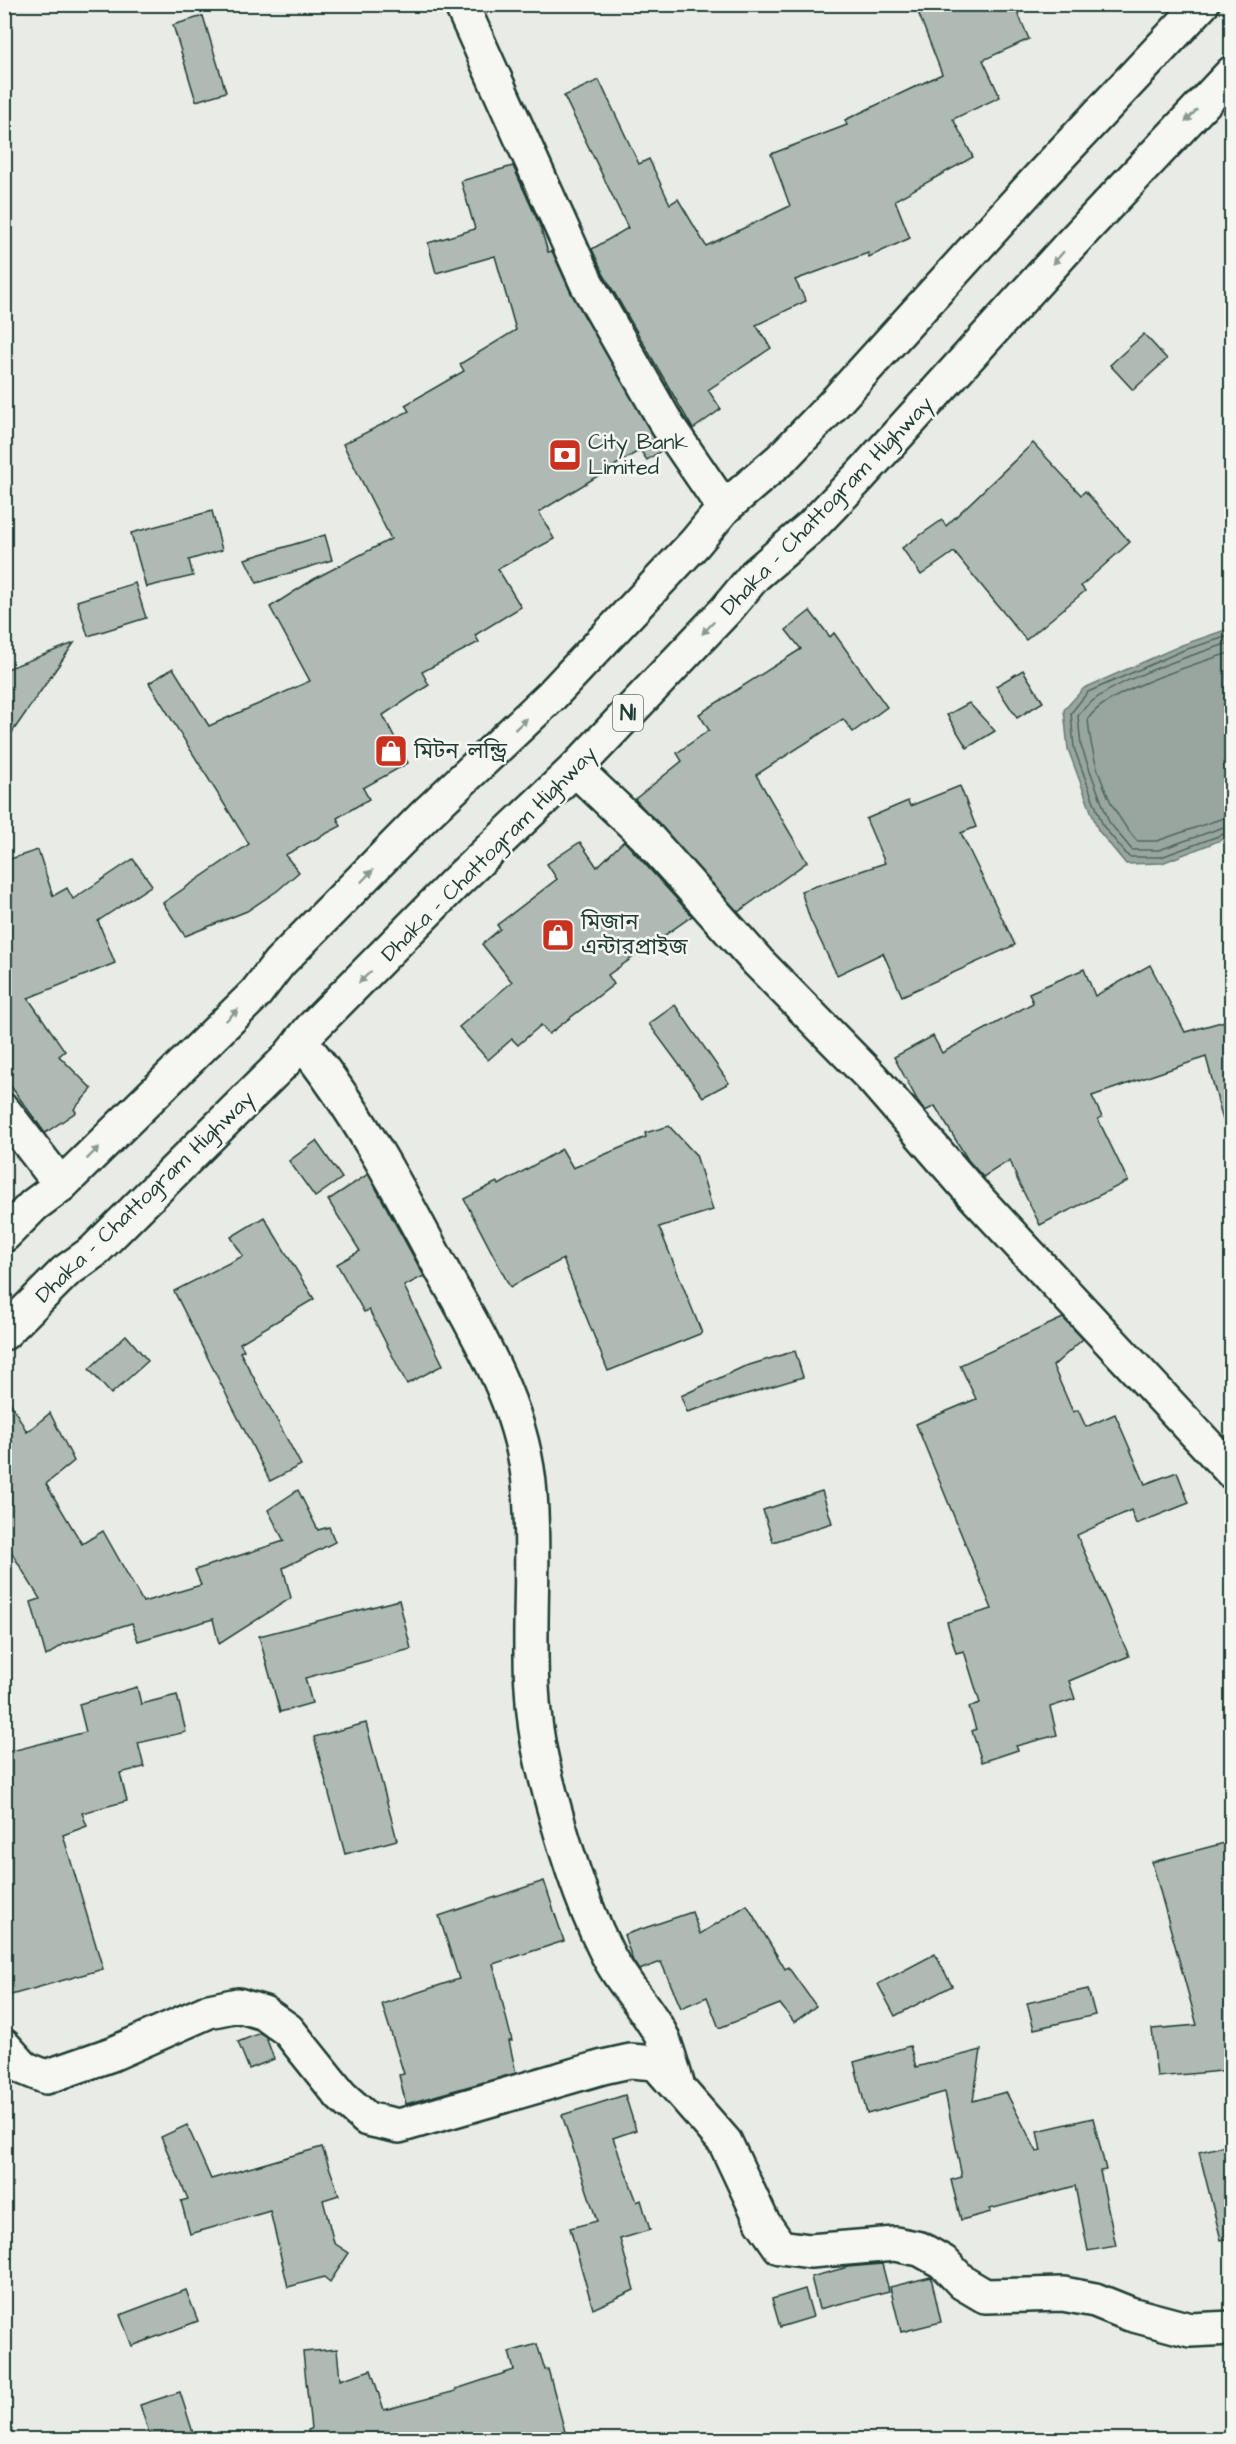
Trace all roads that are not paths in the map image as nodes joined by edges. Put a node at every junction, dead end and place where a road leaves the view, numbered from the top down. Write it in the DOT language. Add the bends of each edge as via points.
graph roads {
  1 [pos="461,4"];
  2 [pos="1202,4"];
  3 [pos="1232,73"];
  4 [pos="724,508"];
  5 [pos="575,769"];
  6 [pos="301,1041"];
  7 [pos="4,1111"];
  8 [pos="61,1185"];
  9 [pos="4,1235"];
  10 [pos="4,1333"];
  11 [pos="1232,1472"];
  12 [pos="4,2046"];
  13 [pos="679,2088"];
  14 [pos="1232,2328"];
  1 -- 4 [label="main road" via="587,284 668,426"];
  2 -- 4 [label="main road" via="830,408 781,459"];
  3 -- 5 [label="main road, Dhaka - Chattogram Highway / N1, one-way" via="861,475 812,526 755,575"];
  8 -- 4 [label="main road, one-way" via="256,993 279,963 424,816 550,697"];
  5 -- 6 [label="main road, Dhaka - Chattogram Highway / N1, one-way" via="455,883"];
  5 -- 11 [label="main road" via="645,835"];
  6 -- 10 [label="main road, Dhaka - Chattogram Highway / N1" via="93,1252 65,1272"];
  6 -- 13 [label="main road" via="364,1129 487,1349 508,1396 523,1441 530,1493 531,1667 543,1764 579,1883 605,1950 661,2035"];
  7 -- 8 [label="main road"];
  8 -- 9 [label="main road"];
  12 -- 13 [label="main road" via="24,2068 46,2077 112,2054 209,2012 238,2006 264,2013 288,2030 341,2096 367,2119 399,2126 630,2061 656,2063"];
  13 -- 14 [label="main road" via="725,2142 762,2221 780,2247 810,2251 895,2244 920,2249 944,2262 963,2283 985,2296 1063,2294 1190,2330"];
}
